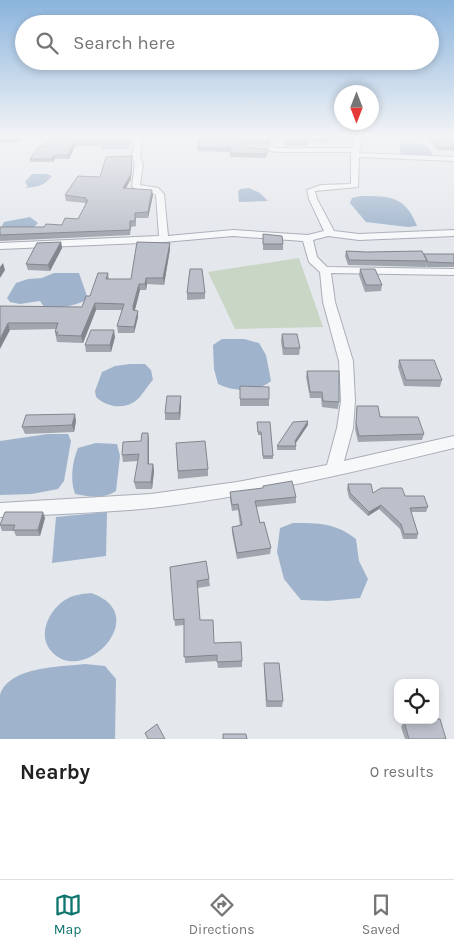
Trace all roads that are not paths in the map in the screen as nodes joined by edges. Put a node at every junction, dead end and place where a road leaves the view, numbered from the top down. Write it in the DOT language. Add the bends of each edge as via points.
graph roads {
  1 [pos="138,170"];
  2 [pos="355,170"];
  3 [pos="328,233"];
  4 [pos="454,233"];
  5 [pos="308,238"];
  6 [pos="164,239"];
  7 [pos="0,246"];
  8 [pos="325,270"];
  9 [pos="454,272"];
  10 [pos="454,442"];
  11 [pos="334,470"];
  12 [pos="0,510"];
  1 -- 6 [label="street" via="136,186 156,190 160,194"];
  2 -- 3 [label="street" via="355,185 311,190 327,222"];
  3 -- 4 [label="street" via="359,237"];
  3 -- 5 [label="street"];
  5 -- 6 [label="street" via="233,233"];
  5 -- 8 [label="street" via="314,263"];
  6 -- 7 [label="street"];
  8 -- 9 [label="street"];
  8 -- 11 [label="street" via="329,302 346,361 345,428"];
  10 -- 11 [label="street"];
  11 -- 12 [label="street" via="237,490 151,501"];
}
